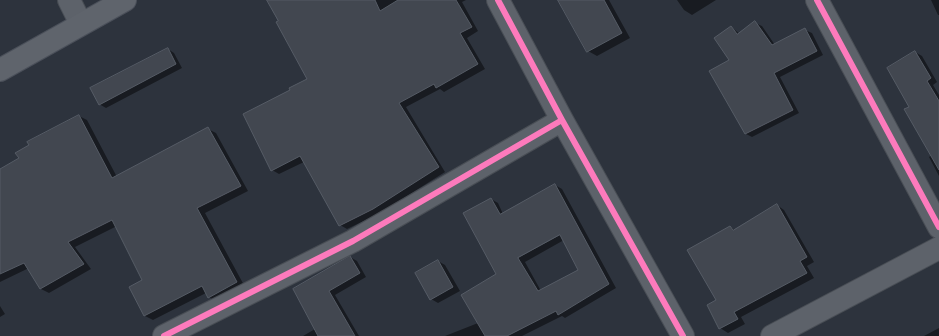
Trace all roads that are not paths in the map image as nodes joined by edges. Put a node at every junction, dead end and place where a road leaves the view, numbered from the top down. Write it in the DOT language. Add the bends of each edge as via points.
graph roads {
  1 [pos="69,0"];
  2 [pos="125,0"];
  3 [pos="498,0"];
  4 [pos="817,0"];
  5 [pos="81,24"];
  6 [pos="0,70"];
  7 [pos="562,120"];
  8 [pos="939,227"];
  9 [pos="939,248"];
  10 [pos="164,336"];
  11 [pos="682,336"];
  12 [pos="772,336"];
  1 -- 5 [label="street"];
  2 -- 5 [label="main road"];
  3 -- 7 [label="street"];
  4 -- 8 [label="street"];
  5 -- 6 [label="main road"];
  7 -- 10 [label="street" via="353,241"];
  7 -- 11 [label="street"];
  9 -- 12 [label="street"];
}
